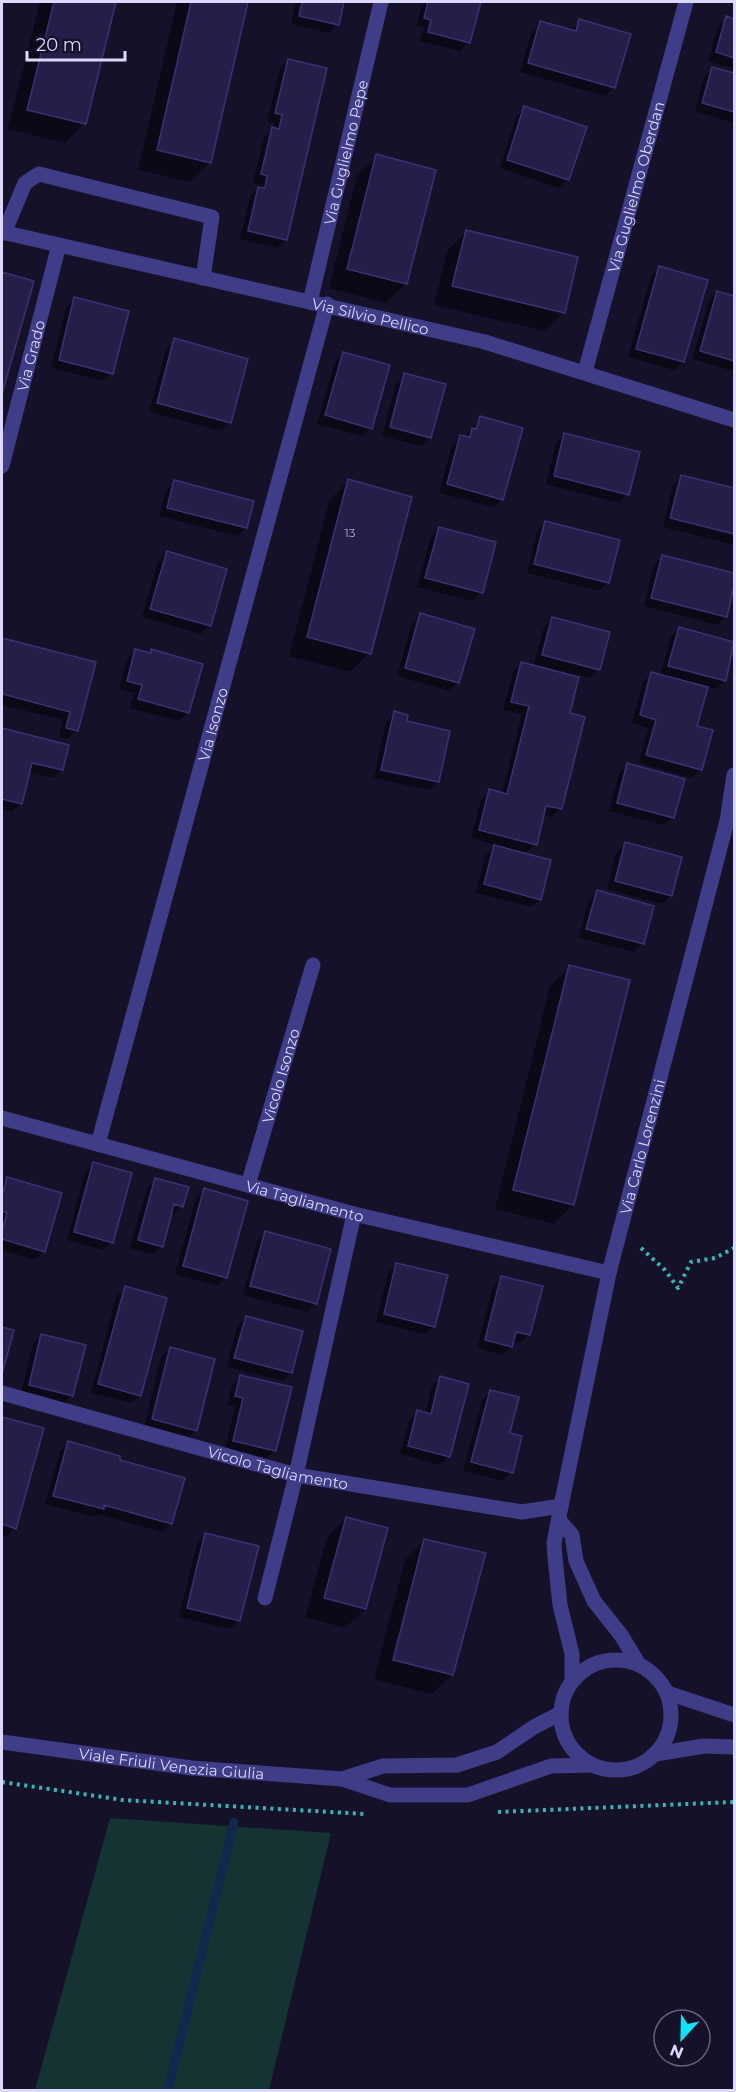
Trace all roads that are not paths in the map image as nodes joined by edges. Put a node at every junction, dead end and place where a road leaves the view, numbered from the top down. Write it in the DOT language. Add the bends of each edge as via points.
graph roads {
  1 [pos="381,2"];
  2 [pos="686,2"];
  3 [pos="2,232"];
  4 [pos="59,245"];
  5 [pos="203,278"];
  6 [pos="310,302"];
  7 [pos="327,304"];
  8 [pos="585,372"];
  9 [pos="735,420"];
  10 [pos="2,466"];
  11 [pos="735,775"];
  12 [pos="731,822"];
  13 [pos="313,965"];
  14 [pos="2,1118"];
  15 [pos="98,1144"];
  16 [pos="248,1185"];
  17 [pos="354,1214"];
  18 [pos="609,1274"];
  19 [pos="2,1393"];
  20 [pos="296,1475"];
  21 [pos="560,1513"];
  22 [pos="265,1598"];
  23 [pos="638,1663"];
  24 [pos="572,1681"];
  25 [pos="668,1693"];
  26 [pos="561,1713"];
  27 [pos="735,1715"];
  28 [pos="2,1742"];
  29 [pos="735,1748"];
  30 [pos="656,1754"];
  31 [pos="592,1765"];
  32 [pos="342,1779"];
  1 -- 6 [label="street, Via Guglielmo Pepe"];
  2 -- 8 [label="street, Via Guglielmo Oberdan"];
  3 -- 4 [label="street, Via Silvio Pellico"];
  3 -- 5 [label="street" via="25,183 39,174 212,217"];
  4 -- 5 [label="street, Via Silvio Pellico"];
  4 -- 10 [label="street, Via Grado"];
  5 -- 6 [label="street, Via Silvio Pellico"];
  6 -- 7 [label="street, Via Silvio Pellico"];
  7 -- 8 [label="street, Via Silvio Pellico" via="485,342"];
  7 -- 15 [label="street, Via Isonzo"];
  8 -- 9 [label="street, Via Silvio Pellico"];
  11 -- 12 [label="street, Via Carlo Lorenzini"];
  12 -- 18 [label="street, Via Carlo Lorenzini"];
  13 -- 16 [label="street, Vicolo Isonzo"];
  14 -- 15 [label="street, Via Tagliamento"];
  15 -- 16 [label="street, Via Tagliamento"];
  16 -- 17 [label="street, Via Tagliamento"];
  17 -- 18 [label="street, Via Tagliamento"];
  17 -- 20 [label="street"];
  18 -- 21 [label="street, Via Carlo Lorenzini"];
  19 -- 20 [label="street, Vicolo Tagliamento"];
  20 -- 21 [label="street, Vicolo Tagliamento" via="522,1512"];
  20 -- 22 [label="street"];
  21 -- 23 [label="street" via="572,1535 576,1561 594,1601"];
  21 -- 24 [label="street, Via Carlo Lorenzini" via="554,1543 560,1605 572,1654"];
  23 -- 24 [label="street" via="602,1660 585,1668"];
  23 -- 25 [label="street"];
  24 -- 26 [label="street" via="564,1695"];
  25 -- 27 [label="street"];
  25 -- 30 [label="street" via="671,1725"];
  26 -- 31 [label="street" via="568,1743"];
  26 -- 32 [label="street, Viale Friuli Venezia Giulia" via="497,1752 457,1765 383,1766"];
  28 -- 32 [label="street, Viale Friuli Venezia Giulia" via="192,1768"];
  29 -- 30 [label="street" via="704,1746"];
  30 -- 31 [label="street" via="625,1770"];
  31 -- 32 [label="street, Viale Friuli Venezia Giulia" via="551,1766 468,1795 390,1795"];
}
